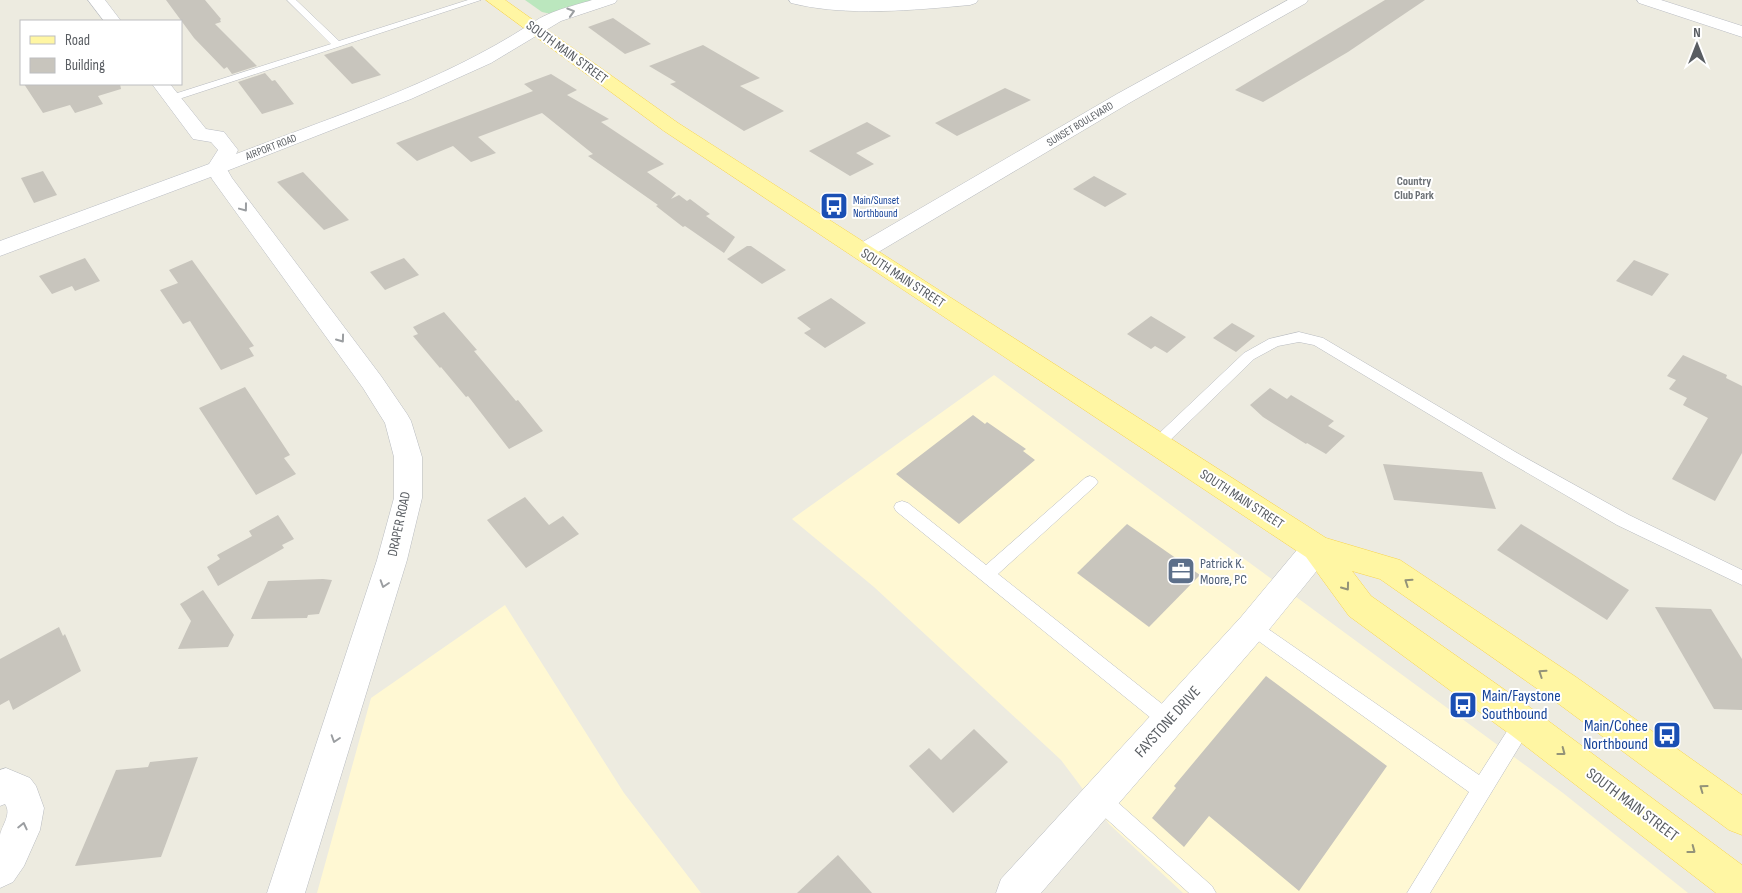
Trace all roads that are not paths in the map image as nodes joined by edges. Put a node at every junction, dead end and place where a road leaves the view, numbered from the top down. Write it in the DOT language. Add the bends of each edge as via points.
graph roads {
  1 [pos="96,0"];
  2 [pos="291,0"];
  3 [pos="477,0"];
  4 [pos="494,0"];
  5 [pos="609,0"];
  6 [pos="797,0"];
  7 [pos="970,0"];
  8 [pos="1300,0"];
  9 [pos="1644,0"];
  10 [pos="112,20"];
  11 [pos="535,29"];
  12 [pos="1742,32"];
  13 [pos="338,45"];
  14 [pos="167,91"];
  15 [pos="217,168"];
  16 [pos="0,249"];
  17 [pos="862,252"];
  18 [pos="1157,444"];
  19 [pos="1090,482"];
  20 [pos="902,507"];
  21 [pos="1317,548"];
  22 [pos="986,574"];
  23 [pos="1742,578"];
  24 [pos="1252,627"];
  25 [pos="1169,721"];
  26 [pos="1523,723"];
  27 [pos="0,788"];
  28 [pos="1482,789"];
  29 [pos="1099,799"];
  30 [pos="1742,817"];
  31 [pos="0,869"];
  32 [pos="1742,888"];
  33 [pos="286,893"];
  34 [pos="1015,893"];
  35 [pos="1206,893"];
  36 [pos="1418,893"];
  1 -- 10 [label="street"];
  2 -- 13 [label="lane"];
  3 -- 13 [label="lane"];
  4 -- 11 [label="main road, SOUTH MAIN STREET"];
  11 -- 5 [label="street, AIRPORT ROAD, one-way" via="555,17"];
  6 -- 7 [label="street" via="852,5"];
  8 -- 17 [label="street, SUNSET BOULEVARD" via="1133,93"];
  9 -- 12 [label="street"];
  11 -- 15 [label="street, AIRPORT ROAD" via="509,46 407,95"];
  11 -- 17 [label="main road, SOUTH MAIN STREET" via="671,127"];
  13 -- 14 [label="lane"];
  14 -- 15 [label="street, DRAPER ROAD" via="200,135 191,145 202,161"];
  15 -- 16 [label="street, AIRPORT ROAD"];
  15 -- 33 [label="street, DRAPER ROAD, one-way" via="398,421 408,457 408,498 392,560"];
  17 -- 18 [label="main road, SOUTH MAIN STREET"];
  18 -- 21 [label="main road, SOUTH MAIN STREET"];
  18 -- 23 [label="lane" via="1249,356 1274,342 1299,337 1318,341 1623,520"];
  19 -- 22 [label="lane"];
  20 -- 22 [label="lane"];
  21 -- 24 [label="street, FAYSTONE DRIVE"];
  21 -- 26 [label="main road, SOUTH MAIN STREET, one-way" via="1360,606"];
  30 -- 21 [label="main road, SOUTH MAIN STREET, one-way" via="1564,688 1389,569"];
  22 -- 25 [label="lane"];
  24 -- 25 [label="street, FAYSTONE DRIVE"];
  24 -- 28 [label="lane"];
  25 -- 29 [label="street, FAYSTONE DRIVE"];
  26 -- 28 [label="lane"];
  26 -- 32 [label="main road, SOUTH MAIN STREET, one-way"];
  31 -- 27 [label="street, one-way" via="21,835 25,818 24,803 18,792 6,786"];
  28 -- 36 [label="lane"];
  29 -- 34 [label="street, FAYSTONE DRIVE"];
  29 -- 35 [label="lane"];
}
